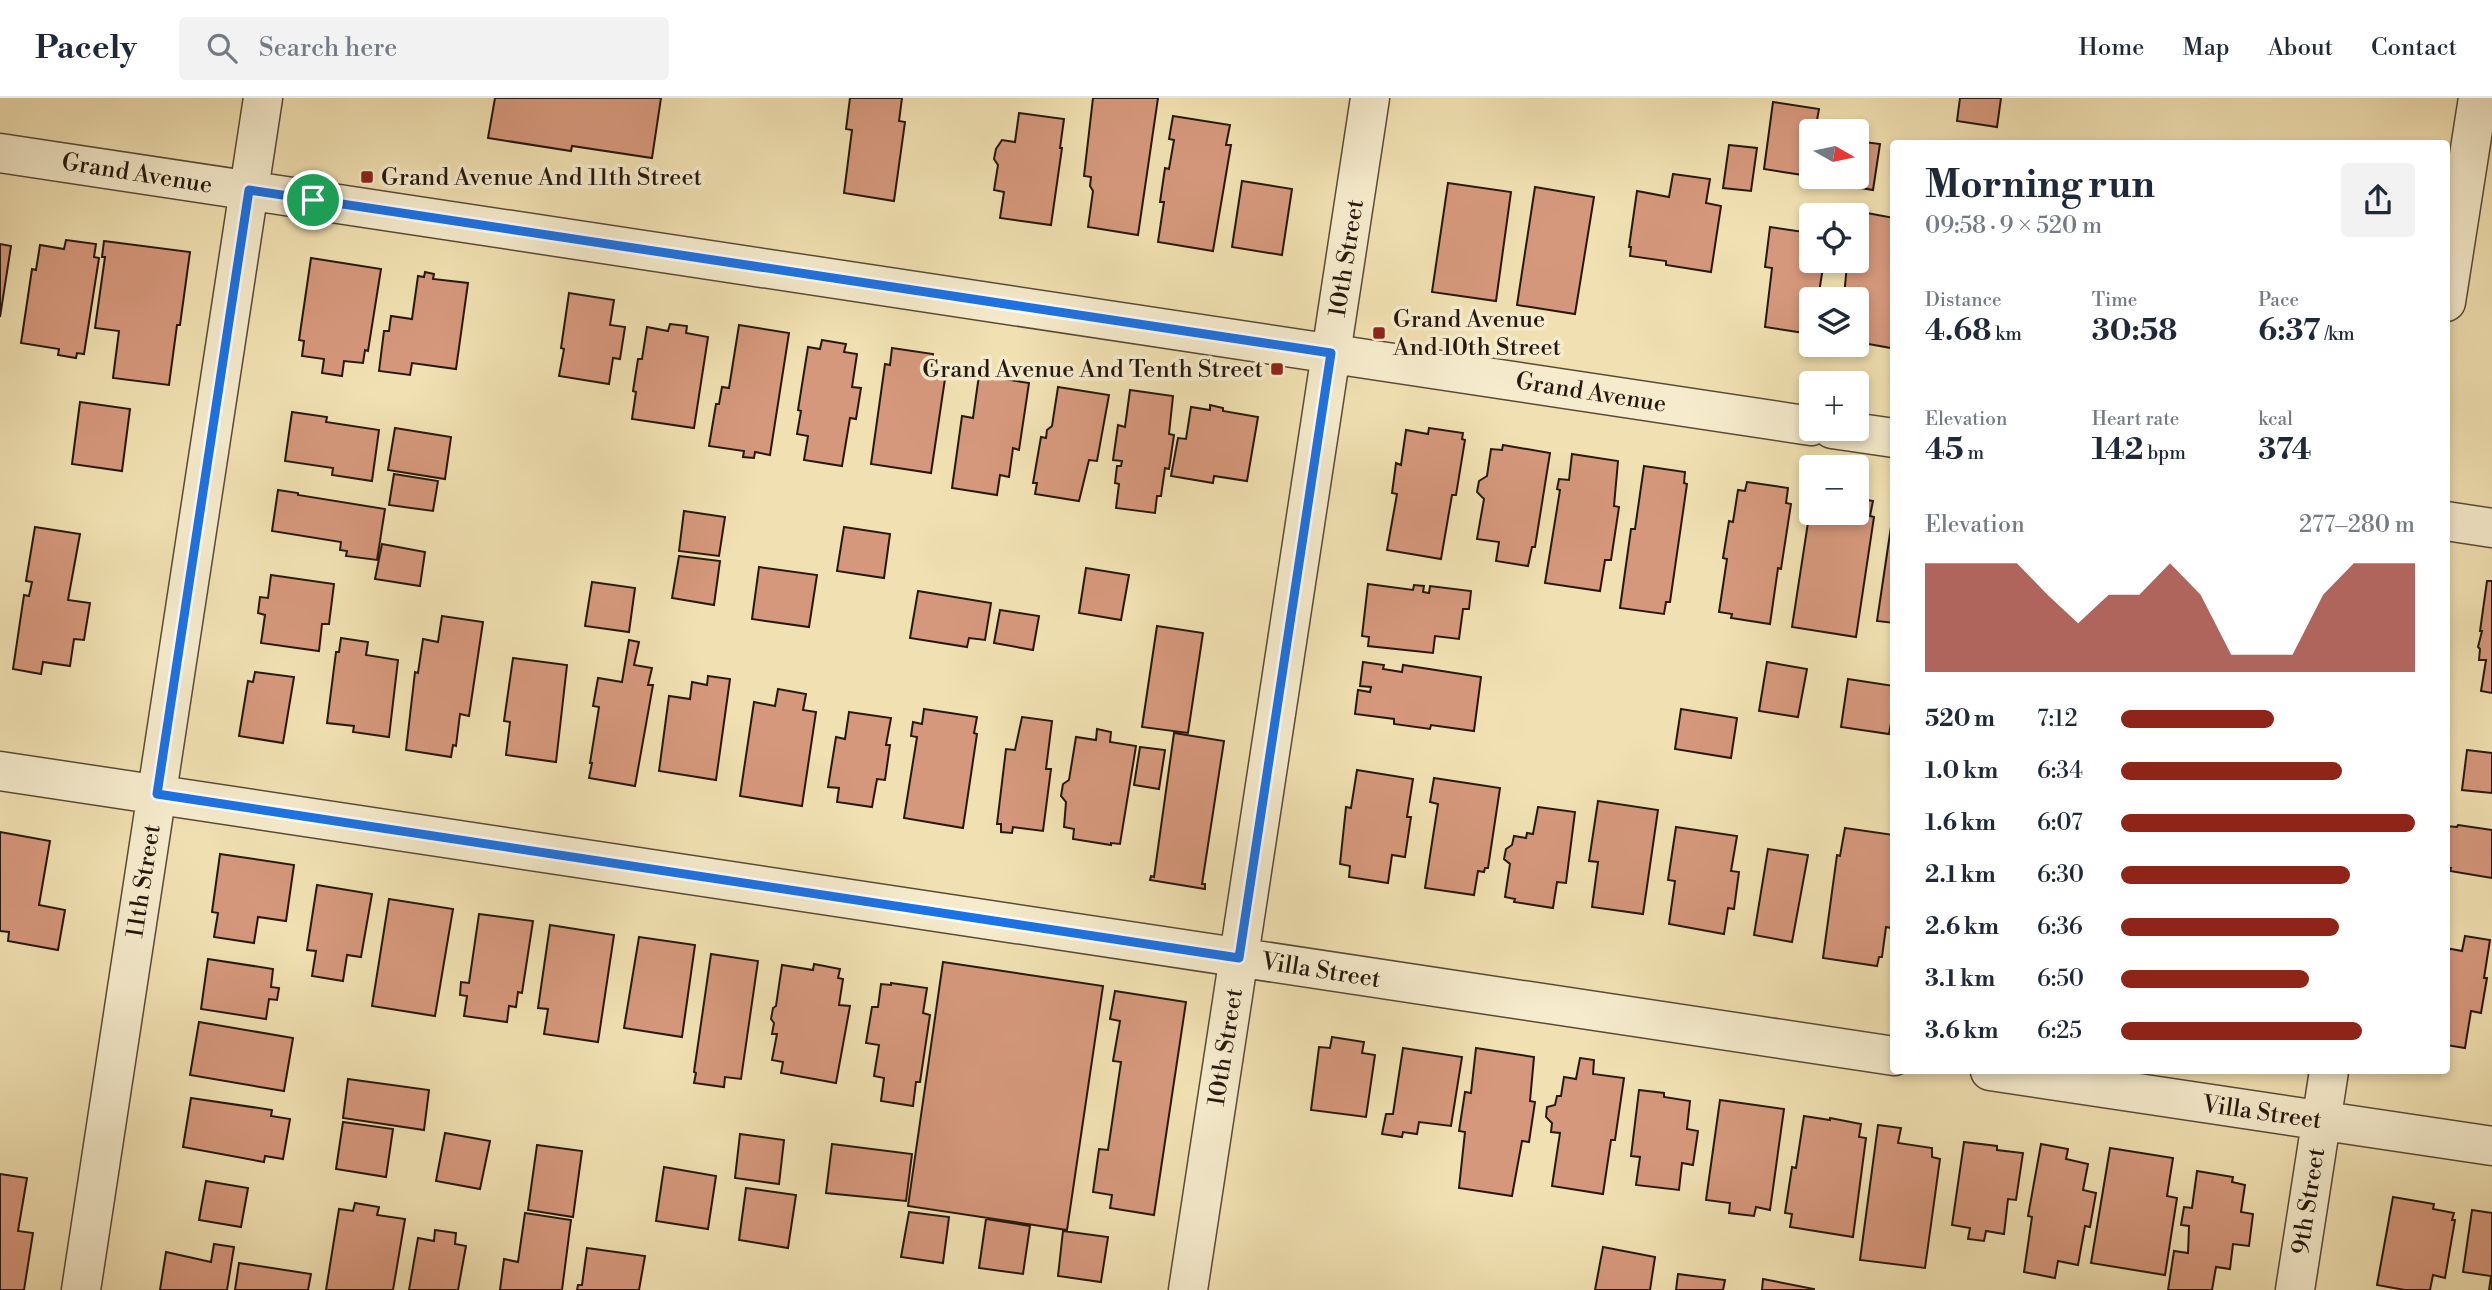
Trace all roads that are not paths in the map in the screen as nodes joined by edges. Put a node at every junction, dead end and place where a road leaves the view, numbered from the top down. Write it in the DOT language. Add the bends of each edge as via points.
graph roads {
  1 [pos="263,98"];
  2 [pos="1370,98"];
  3 [pos="2478,98"];
  4 [pos="0,153"];
  5 [pos="249,190"];
  6 [pos="2450,276"];
  7 [pos="1331,353"];
  8 [pos="1799,424"];
  9 [pos="1869,434"];
  10 [pos="1890,437"];
  11 [pos="2450,522"];
  12 [pos="2492,528"];
  13 [pos="0,771"];
  14 [pos="157,794"];
  15 [pos="1239,958"];
  16 [pos="1890,1055"];
  17 [pos="2010,1074"];
  18 [pos="2329,1074"];
  19 [pos="2321,1121"];
  20 [pos="2492,1146"];
  21 [pos="81,1290"];
  22 [pos="1188,1290"];
  23 [pos="2295,1290"];
  1 -- 5 [label="street, 11th Street"];
  2 -- 7 [label="street, 10th Street"];
  3 -- 6 [label="street"];
  4 -- 5 [label="street, Grand Avenue"];
  5 -- 7 [label="street, Grand Avenue"];
  5 -- 14 [label="street, 11th Street"];
  7 -- 8 [label="street, Grand Avenue"];
  7 -- 15 [label="street, 10th Street"];
  9 -- 10 [label="street"];
  11 -- 12 [label="street"];
  13 -- 14 [label="street, Villa Street"];
  14 -- 15 [label="street, Villa Street"];
  14 -- 21 [label="street, 11th Street"];
  15 -- 16 [label="street, Villa Street"];
  15 -- 22 [label="street, 10th Street"];
  17 -- 19 [label="street, Villa Street"];
  18 -- 19 [label="street, 9th Street"];
  19 -- 20 [label="street, Villa Street"];
  19 -- 23 [label="street, 9th Street"];
}
